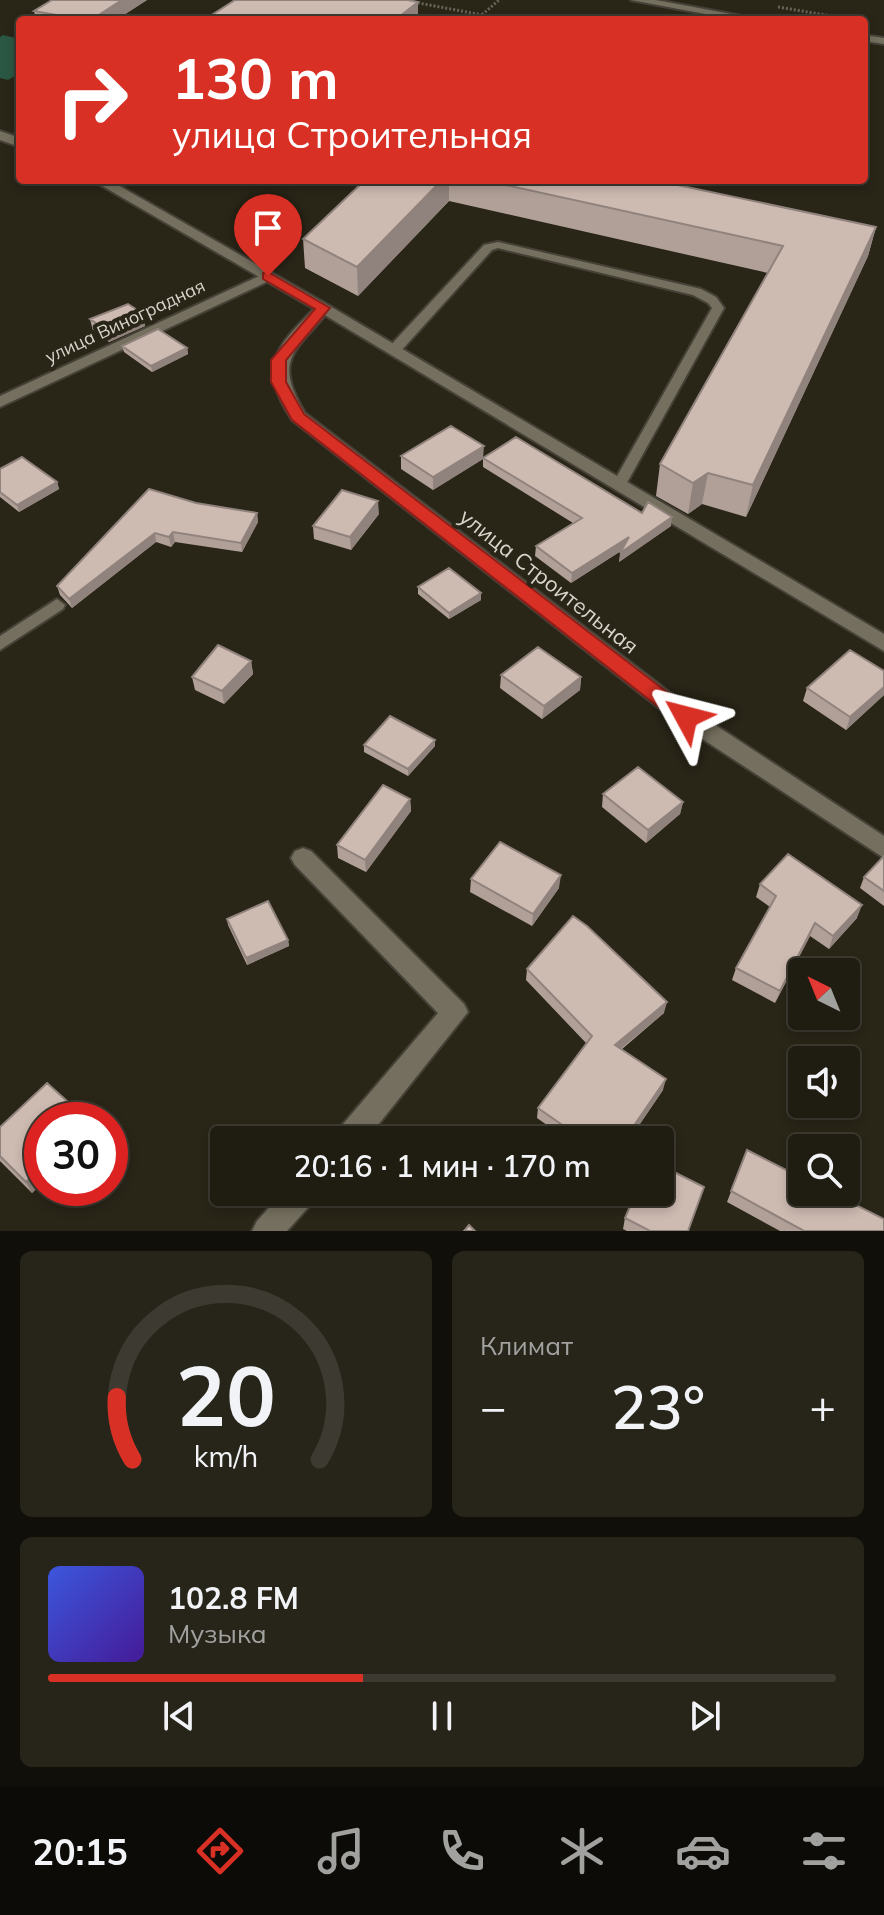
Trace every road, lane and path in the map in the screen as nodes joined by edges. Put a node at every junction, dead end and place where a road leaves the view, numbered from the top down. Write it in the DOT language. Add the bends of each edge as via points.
graph roads {
  1 [pos="402,0"];
  2 [pos="499,0"];
  3 [pos="636,0"];
  4 [pos="764,5"];
  5 [pos="483,15"];
  6 [pos="733,16"];
  7 [pos="831,16"];
  8 [pos="106,184"];
  9 [pos="268,276"];
  10 [pos="323,308"];
  11 [pos="394,350"];
  12 [pos="0,402"];
  13 [pos="619,485"];
  14 [pos="57,605"];
  15 [pos="0,644"];
  16 [pos="884,644"];
  17 [pos="884,848"];
  18 [pos="303,858"];
  19 [pos="360,1126"];
  20 [pos="290,1206"];
  21 [pos="267,1231"];
  1 -- 5 [label="path"];
  2 -- 5 [label="path"];
  3 -- 6 [label="street"];
  4 -- 7 [label="path"];
  8 -- 9 [label="street"];
  9 -- 10 [label="street"];
  9 -- 12 [label="street, улица Виноградная"];
  10 -- 11 [label="street"];
  10 -- 17 [label="street, улица Строительная" via="279,360 279,382 298,416 686,717"];
  11 -- 13 [label="street"];
  11 -- 13 [label="lane" via="488,247 498,245 697,292 712,300 718,308"];
  13 -- 16 [label="street"];
  14 -- 15 [label="lane"];
  18 -- 19 [label="street" via="455,1012"];
  20 -- 21 [label="street"];
}
